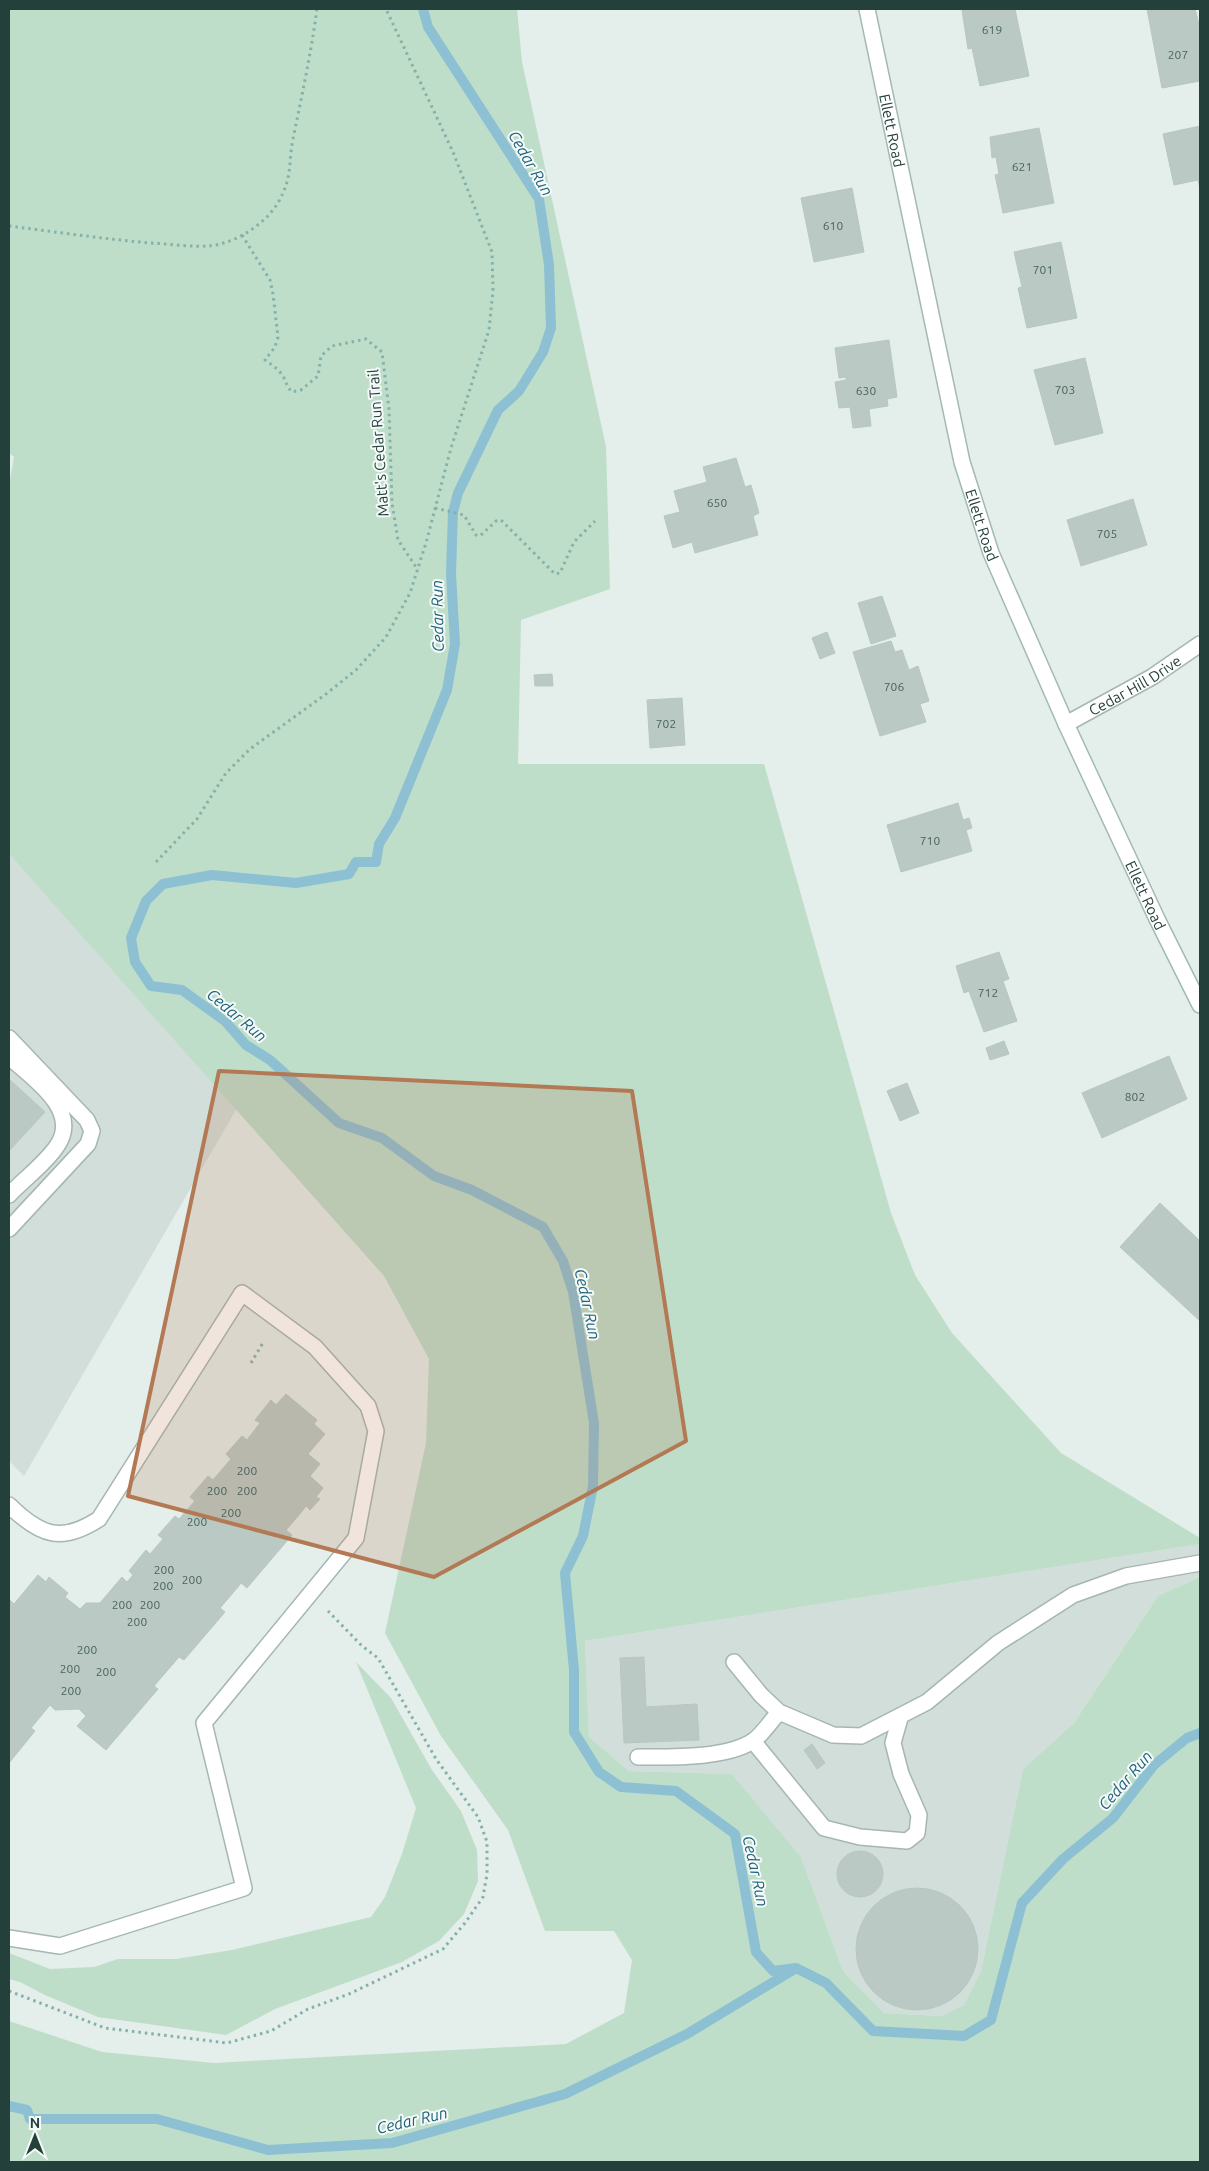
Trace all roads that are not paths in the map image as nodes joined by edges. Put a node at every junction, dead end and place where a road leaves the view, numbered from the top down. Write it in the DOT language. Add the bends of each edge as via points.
graph roads {
  1 [pos="867,9"];
  2 [pos="1200,644"];
  3 [pos="1066,724"];
  4 [pos="1200,1005"];
  5 [pos="9,1038"];
  6 [pos="9,1057"];
  7 [pos="9,1195"];
  8 [pos="9,1229"];
  9 [pos="9,1508"];
  10 [pos="1200,1563"];
  11 [pos="734,1662"];
  12 [pos="779,1712"];
  13 [pos="900,1718"];
  14 [pos="753,1741"];
  15 [pos="638,1757"];
  16 [pos="9,1938"];
  1 -- 3 [label="street, Ellett Road" via="962,462 991,553"];
  2 -- 3 [label="street, Cedar Hill Drive" via="1152,677"];
  3 -- 4 [label="street, Ellett Road"];
  5 -- 8 [label="street" via="87,1120 92,1131 88,1144"];
  6 -- 7 [label="street" via="52,1096 63,1118 63,1131 58,1145"];
  9 -- 16 [label="street" via="42,1532 82,1530 99,1519 242,1294 315,1347 368,1406 376,1431 356,1538 204,1723 244,1888 60,1946"];
  10 -- 13 [label="street" via="1126,1576 1073,1595 998,1643 928,1702"];
  11 -- 12 [label="street"];
  12 -- 13 [label="street" via="833,1735 861,1736"];
  12 -- 14 [label="street"];
  13 -- 14 [label="street" via="893,1743 901,1774 919,1815 917,1833 907,1840 860,1837 824,1828"];
  14 -- 15 [label="street" via="697,1756"];
}
